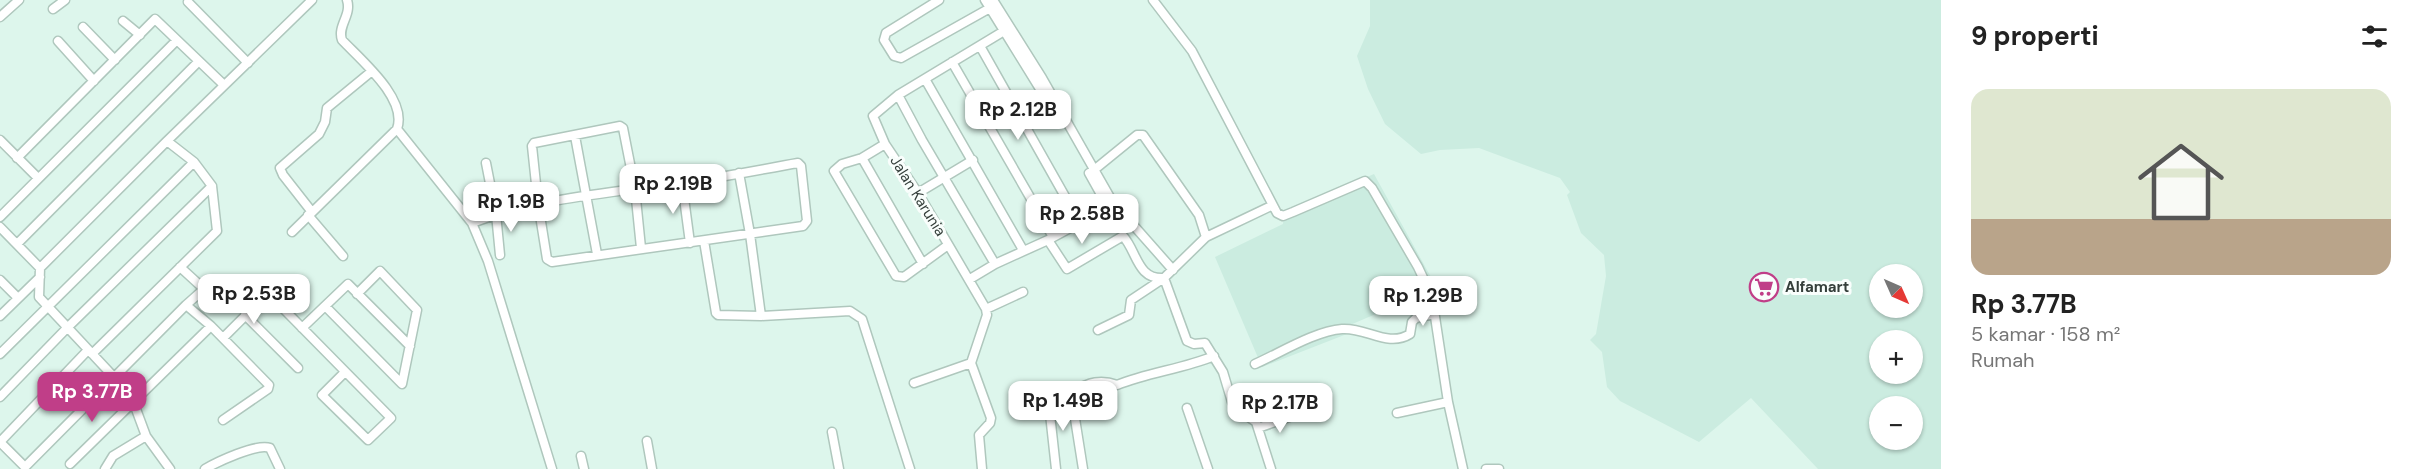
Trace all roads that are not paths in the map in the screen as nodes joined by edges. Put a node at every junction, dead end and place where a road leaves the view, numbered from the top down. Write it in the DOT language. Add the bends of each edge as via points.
graph roads {
  1 [pos="19,0"];
  2 [pos="65,0"];
  3 [pos="312,0"];
  4 [pos="347,0"];
  5 [pos="939,0"];
  6 [pos="1154,0"];
  7 [pos="188,2"];
  8 [pos="989,3"];
  9 [pos="53,9"];
  10 [pos="0,17"];
  11 [pos="123,21"];
  12 [pos="83,27"];
  13 [pos="1004,31"];
  14 [pos="140,35"];
  15 [pos="177,40"];
  16 [pos="58,41"];
  17 [pos="980,46"];
  18 [pos="115,60"];
  19 [pos="199,61"];
  20 [pos="952,62"];
  21 [pos="248,63"];
  22 [pos="372,71"];
  23 [pos="925,78"];
  24 [pos="94,81"];
  25 [pos="224,86"];
  26 [pos="898,95"];
  27 [pos="397,129"];
  28 [pos="575,136"];
  29 [pos="0,140"];
  30 [pos="167,141"];
  31 [pos="885,144"];
  32 [pos="17,158"];
  33 [pos="862,158"];
  34 [pos="973,160"];
  35 [pos="194,162"];
  36 [pos="486,163"];
  37 [pos="1094,170"];
  38 [pos="739,173"];
  39 [pos="38,178"];
  40 [pos="944,178"];
  41 [pos="682,183"];
  42 [pos="212,186"];
  43 [pos="634,189"];
  44 [pos="918,193"];
  45 [pos="586,196"];
  46 [pos="538,203"];
  47 [pos="1111,205"];
  48 [pos="1272,206"];
  49 [pos="310,213"];
  50 [pos="496,214"];
  51 [pos="0,217"];
  52 [pos="472,223"];
  53 [pos="1080,223"];
  54 [pos="0,227"];
  55 [pos="292,232"];
  56 [pos="750,234"];
  57 [pos="1206,237"];
  58 [pos="1050,238"];
  59 [pos="704,241"];
  60 [pos="690,243"];
  61 [pos="17,244"];
  62 [pos="948,244"];
  63 [pos="641,248"];
  64 [pos="1023,250"];
  65 [pos="597,254"];
  66 [pos="500,255"];
  67 [pos="343,256"];
  68 [pos="923,264"];
  69 [pos="994,264"];
  70 [pos="180,267"];
  71 [pos="1173,270"];
  72 [pos="40,273"];
  73 [pos="1164,278"];
  74 [pos="970,279"];
  75 [pos="0,280"];
  76 [pos="260,285"];
  77 [pos="1023,292"];
  78 [pos="268,293"];
  79 [pos="357,294"];
  80 [pos="18,298"];
  81 [pos="186,305"];
  82 [pos="47,306"];
  83 [pos="325,306"];
  84 [pos="986,309"];
  85 [pos="1434,314"];
  86 [pos="245,315"];
  87 [pos="0,316"];
  88 [pos="761,316"];
  89 [pos="211,326"];
  90 [pos="68,328"];
  91 [pos="302,328"];
  92 [pos="1098,330"];
  93 [pos="223,338"];
  94 [pos="410,346"];
  95 [pos="90,352"];
  96 [pos="0,354"];
  97 [pos="1214,356"];
  98 [pos="970,363"];
  99 [pos="1256,364"];
  100 [pos="298,368"];
  101 [pos="345,372"];
  102 [pos="114,377"];
  103 [pos="914,383"];
  104 [pos="1290,394"];
  105 [pos="0,398"];
  106 [pos="133,401"];
  107 [pos="1448,402"];
  108 [pos="1049,405"];
  109 [pos="1187,408"];
  110 [pos="1397,413"];
  111 [pos="1244,414"];
  112 [pos="1295,416"];
  113 [pos="223,420"];
  114 [pos="1258,428"];
  115 [pos="832,432"];
  116 [pos="146,436"];
  117 [pos="647,441"];
  118 [pos="580,456"];
  119 [pos="70,464"];
  120 [pos="105,469"];
  121 [pos="170,469"];
  122 [pos="205,469"];
  123 [pos="280,469"];
  124 [pos="552,469"];
  125 [pos="584,469"];
  126 [pos="652,469"];
  127 [pos="839,469"];
  128 [pos="910,469"];
  129 [pos="982,469"];
  130 [pos="1056,469"];
  131 [pos="1083,469"];
  132 [pos="1208,469"];
  133 [pos="1271,469"];
  134 [pos="1463,469"];
  135 [pos="1486,469"];
  136 [pos="1499,469"];
  1 -- 10 [label="street"];
  2 -- 9 [label="street"];
  3 -- 21 [label="street"];
  4 -- 22 [label="street" via="349,10 340,35"];
  5 -- 8 [label="street" via="886,33 884,40 894,56 901,58"];
  6 -- 48 [label="street" via="1192,51"];
  7 -- 21 [label="street"];
  8 -- 13 [label="street"];
  8 -- 37 [label="street" via="1042,78"];
  11 -- 14 [label="street"];
  12 -- 18 [label="street"];
  13 -- 17 [label="street"];
  13 -- 47 [label="street"];
  14 -- 15 [label="street" via="155,20"];
  14 -- 18 [label="street"];
  15 -- 19 [label="street"];
  15 -- 39 [label="street"];
  16 -- 24 [label="street"];
  17 -- 20 [label="street"];
  17 -- 53 [label="street"];
  18 -- 24 [label="street"];
  19 -- 25 [label="street"];
  19 -- 61 [label="street"];
  20 -- 23 [label="street"];
  20 -- 58 [label="street"];
  21 -- 25 [label="street"];
  22 -- 27 [label="street" via="398,109"];
  22 -- 49 [label="street" via="329,105 319,134 280,168"];
  23 -- 26 [label="street"];
  23 -- 34 [label="street"];
  24 -- 32 [label="street"];
  25 -- 30 [label="street"];
  26 -- 31 [label="street, Jalan Karunia" via="874,112 873,120"];
  26 -- 40 [label="street"];
  27 -- 49 [label="street"];
  27 -- 52 [label="street"];
  28 -- 43 [label="street" via="623,128"];
  28 -- 45 [label="street"];
  28 -- 46 [label="street" via="536,141 532,146"];
  29 -- 32 [label="street"];
  30 -- 35 [label="street"];
  30 -- 72 [label="street"];
  31 -- 33 [label="street"];
  31 -- 44 [label="street, Jalan Karunia"];
  32 -- 39 [label="street"];
  33 -- 68 [label="street"];
  33 -- 68 [label="street" via="834,171 896,276 903,278"];
  34 -- 40 [label="street"];
  34 -- 64 [label="street"];
  35 -- 42 [label="street"];
  35 -- 82 [label="street"];
  36 -- 50 [label="street"];
  37 -- 47 [label="street"];
  37 -- 57 [label="street" via="1137,135 1143,135 1199,215"];
  38 -- 41 [label="street"];
  38 -- 56 [label="street"];
  38 -- 56 [label="street" via="798,163 801,166 806,224"];
  39 -- 51 [label="street"];
  40 -- 44 [label="street"];
  40 -- 69 [label="street"];
  41 -- 43 [label="street"];
  41 -- 60 [label="street"];
  42 -- 70 [label="street" via="217,231"];
  42 -- 90 [label="street"];
  43 -- 45 [label="street"];
  43 -- 63 [label="street"];
  44 -- 62 [label="street, Jalan Karunia"];
  45 -- 46 [label="street"];
  45 -- 65 [label="street"];
  46 -- 50 [label="street"];
  46 -- 65 [label="street" via="549,262"];
  47 -- 53 [label="street"];
  47 -- 71 [label="street"];
  48 -- 57 [label="street"];
  48 -- 85 [label="street" via="1283,216 1368,182 1425,278"];
  49 -- 55 [label="street"];
  49 -- 67 [label="street"];
  50 -- 52 [label="street"];
  50 -- 66 [label="street"];
  52 -- 124 [label="street" via="488,261"];
  53 -- 58 [label="street"];
  54 -- 61 [label="street"];
  56 -- 59 [label="street"];
  56 -- 88 [label="street"];
  57 -- 71 [label="street"];
  58 -- 64 [label="street"];
  58 -- 73 [label="street" via="1067,269 1123,236 1141,268 1151,276"];
  59 -- 60 [label="street"];
  59 -- 88 [label="street" via="716,313"];
  60 -- 63 [label="street"];
  61 -- 72 [label="street"];
  62 -- 68 [label="street"];
  62 -- 74 [label="street, Jalan Karunia"];
  63 -- 65 [label="street"];
  64 -- 69 [label="street"];
  69 -- 74 [label="street"];
  70 -- 81 [label="street" via="204,289"];
  70 -- 95 [label="street"];
  71 -- 73 [label="street"];
  72 -- 80 [label="street"];
  72 -- 82 [label="street" via="39,297"];
  73 -- 92 [label="street" via="1131,300 1129,315"];
  73 -- 97 [label="street" via="1187,341 1205,343"];
  74 -- 84 [label="street, Jalan Karunia"];
  75 -- 80 [label="street"];
  76 -- 78 [label="street"];
  77 -- 84 [label="street"];
  78 -- 86 [label="street"];
  78 -- 91 [label="street"];
  79 -- 83 [label="street" via="348,284"];
  79 -- 94 [label="street"];
  79 -- 94 [label="street" via="380,271 417,310"];
  80 -- 87 [label="street"];
  81 -- 89 [label="street"];
  81 -- 102 [label="street"];
  82 -- 90 [label="street"];
  82 -- 96 [label="street"];
  83 -- 91 [label="street"];
  83 -- 94 [label="street" via="402,384"];
  84 -- 98 [label="street"];
  85 -- 99 [label="street" via="1416,318 1406,336 1384,339 1354,328 1336,329"];
  85 -- 107 [label="street"];
  86 -- 93 [label="street"];
  86 -- 100 [label="street"];
  88 -- 128 [label="street" via="850,311 862,319"];
  89 -- 93 [label="street"];
  89 -- 106 [label="street"];
  90 -- 95 [label="street"];
  90 -- 105 [label="street"];
  91 -- 101 [label="street"];
  93 -- 113 [label="street" via="269,385"];
  95 -- 102 [label="street"];
  95 -- 102 [label="street" via="0,442 25,467"];
  97 -- 111 [label="street" via="1232,402"];
  97 -- 131 [label="street" via="1117,385 1095,382 1073,392"];
  98 -- 103 [label="street"];
  98 -- 129 [label="street" via="991,418 979,435"];
  101 -- 101 [label="street" via="391,418 368,440 322,394"];
  102 -- 106 [label="street"];
  104 -- 111 [label="street"];
  106 -- 116 [label="street"];
  106 -- 119 [label="street"];
  107 -- 110 [label="street"];
  107 -- 134 [label="street"];
  108 -- 130 [label="street"];
  109 -- 132 [label="street"];
  111 -- 114 [label="street"];
  112 -- 114 [label="street"];
  114 -- 133 [label="street"];
  115 -- 127 [label="street"];
  116 -- 120 [label="street" via="114,456"];
  116 -- 121 [label="street"];
  117 -- 126 [label="street"];
  118 -- 125 [label="street"];
  122 -- 123 [label="street" via="265,447 270,448"];
  135 -- 136 [label="street"];
}
